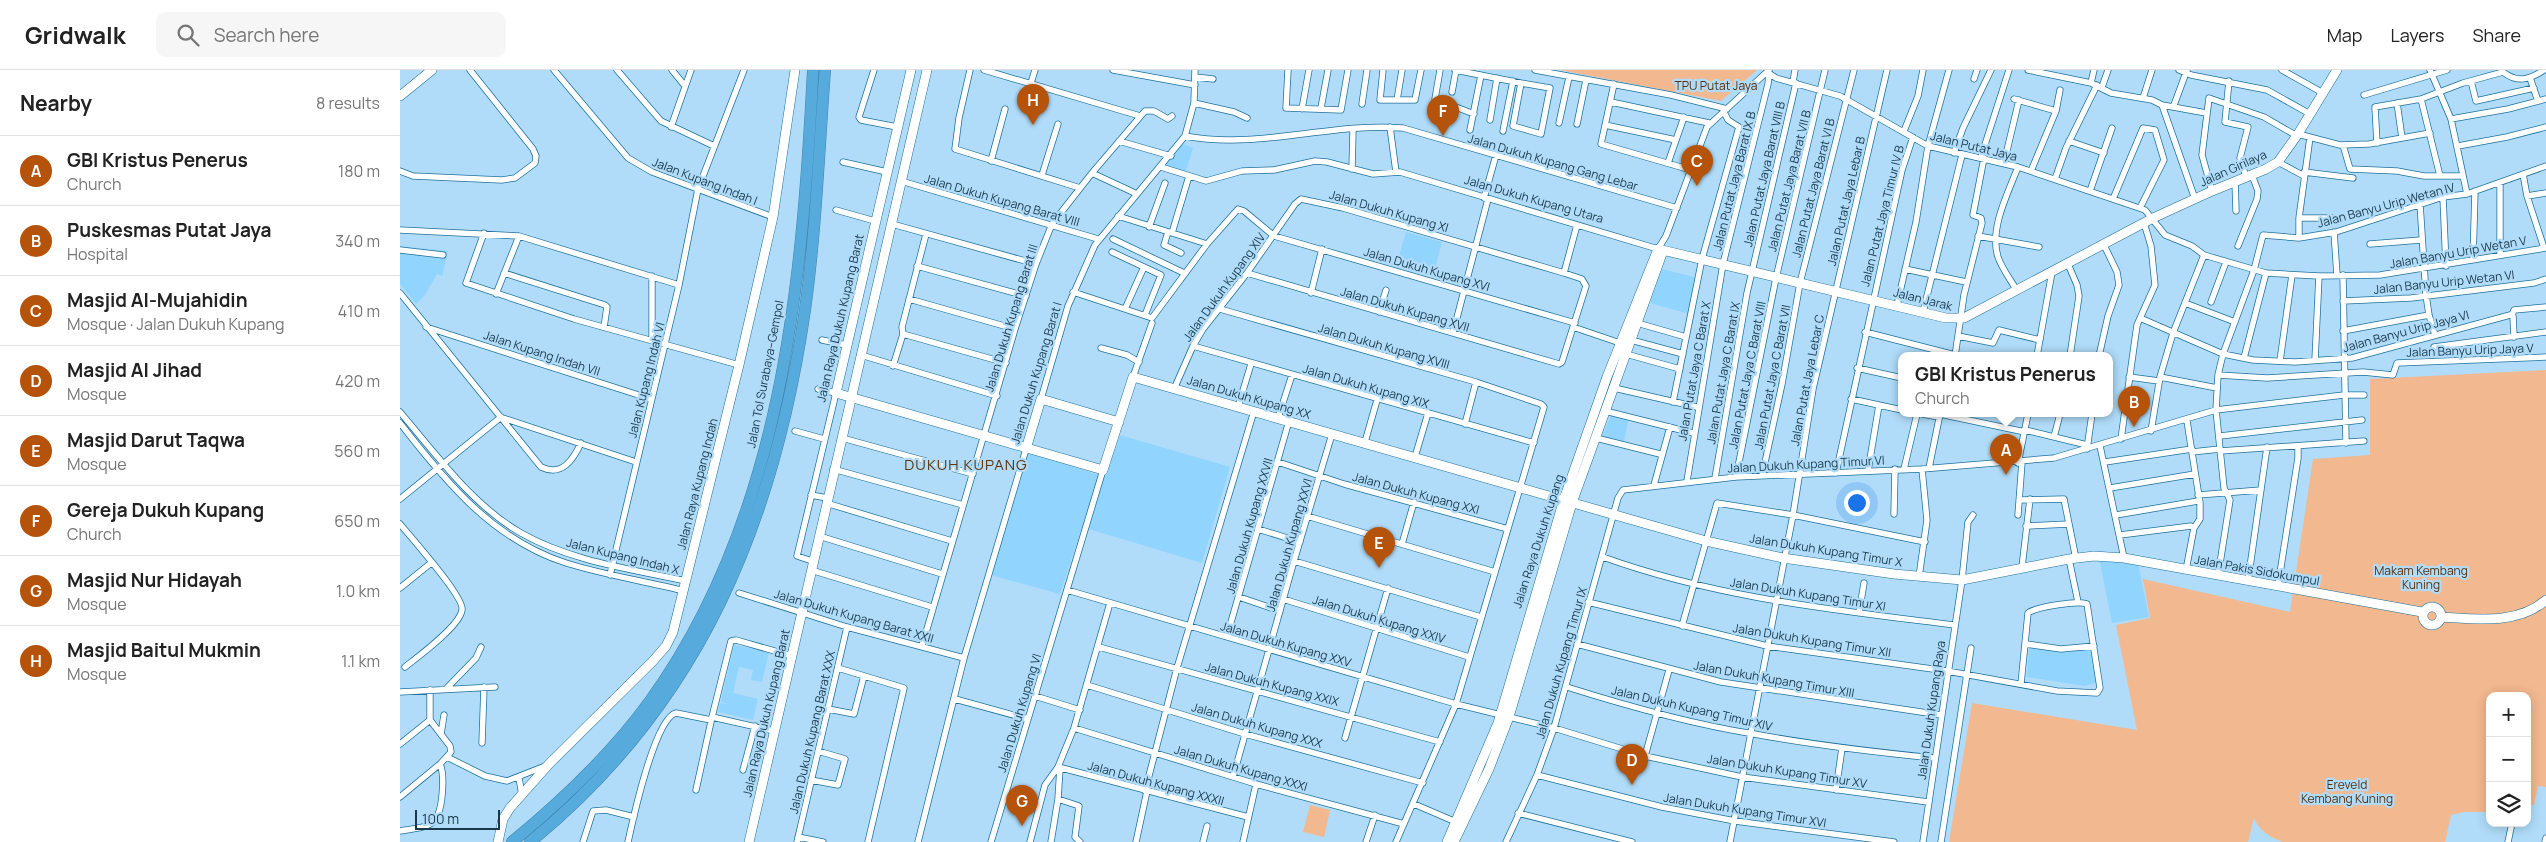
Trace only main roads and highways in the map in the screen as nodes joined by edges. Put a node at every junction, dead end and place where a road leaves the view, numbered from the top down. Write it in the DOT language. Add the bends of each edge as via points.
graph roads {
  1 [pos="813,70"];
  2 [pos="825,70"];
  3 [pos="512,842"];
  4 [pos="530,842"];
  1 -- 3 [label="highway, Jalan Tol Surabaya–Gempol" via="802,226 790,331 770,433 741,526 693,633 650,701 582,781"];
  2 -- 4 [label="highway, Jalan Tol Surabaya–Gempol" via="804,311 780,435 744,548 706,631 667,697 596,783"];
}
